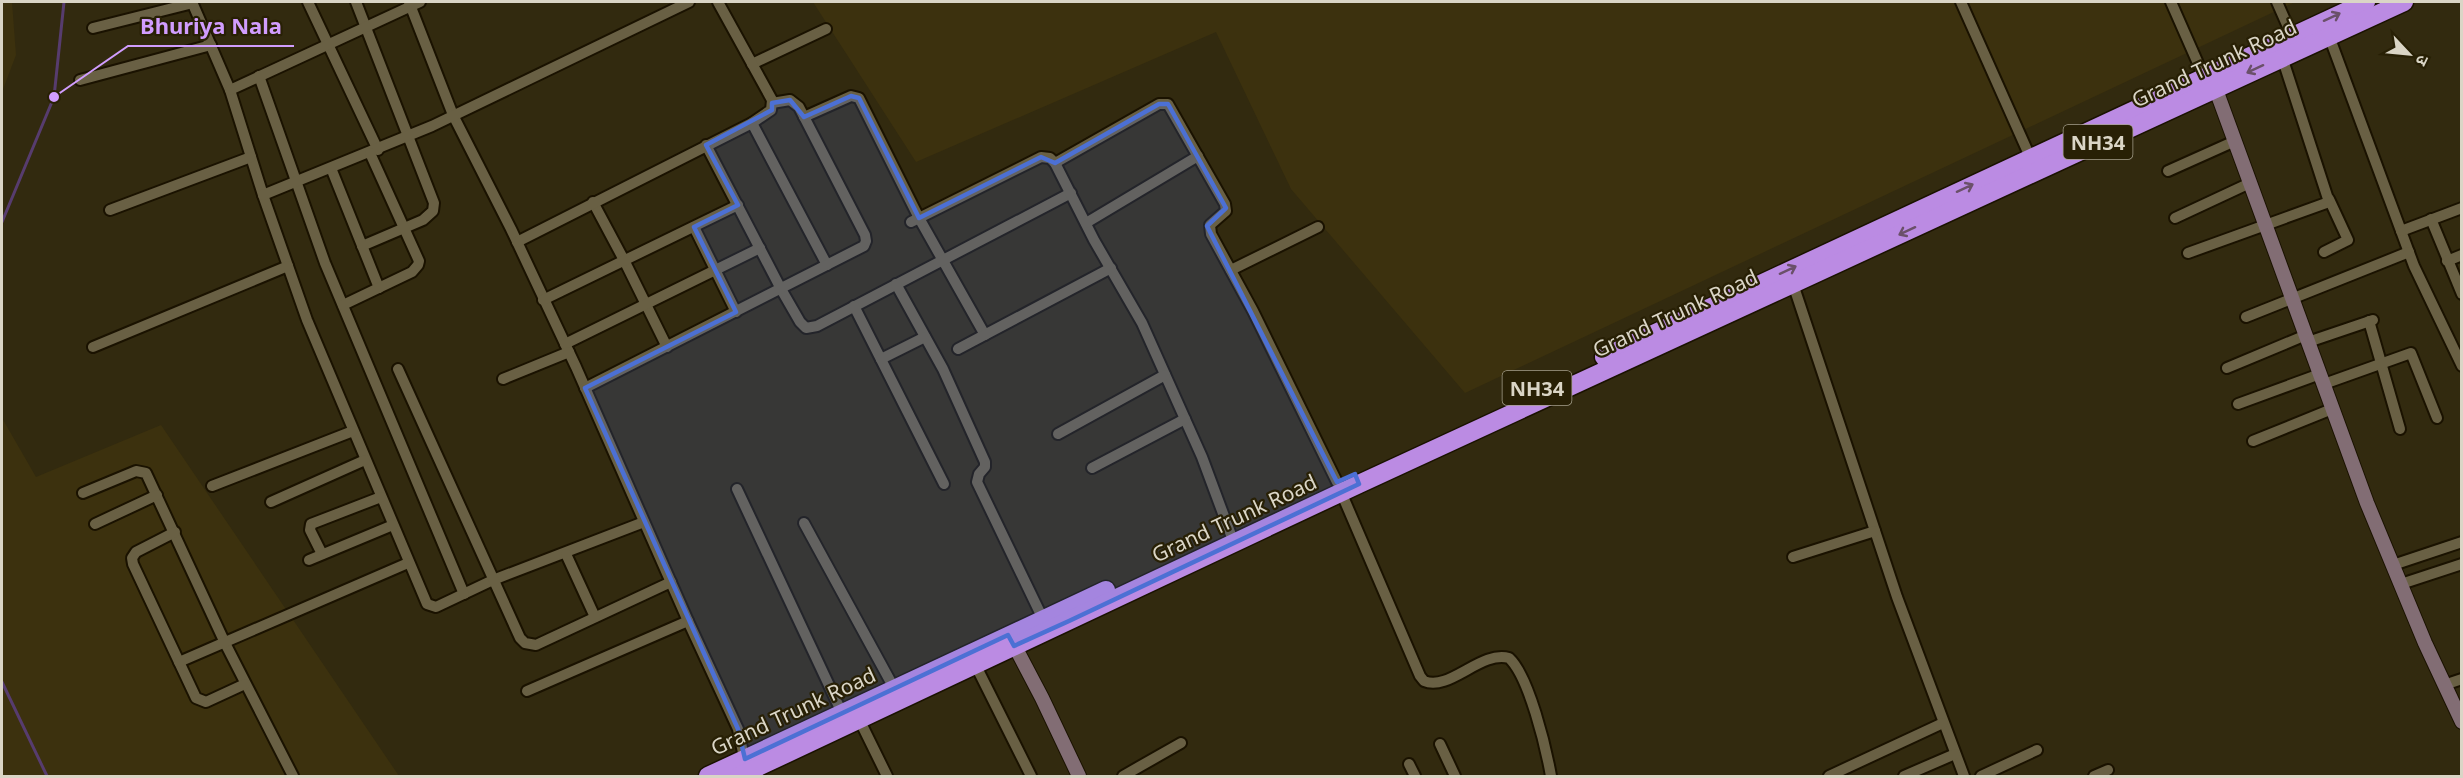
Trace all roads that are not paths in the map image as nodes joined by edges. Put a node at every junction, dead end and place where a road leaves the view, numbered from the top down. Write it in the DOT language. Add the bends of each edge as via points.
graph roads {
  1 [pos="193,2"];
  2 [pos="308,2"];
  3 [pos="356,2"];
  4 [pos="689,2"];
  5 [pos="718,2"];
  6 [pos="1961,2"];
  7 [pos="2171,2"];
  8 [pos="2277,2"];
  9 [pos="2366,2"];
  10 [pos="2404,2"];
  11 [pos="413,3"];
  12 [pos="366,26"];
  13 [pos="93,28"];
  14 [pos="826,29"];
  15 [pos="2292,36"];
  16 [pos="2329,36"];
  17 [pos="328,44"];
  18 [pos="211,45"];
  19 [pos="2282,57"];
  20 [pos="752,64"];
  21 [pos="259,76"];
  22 [pos="80,80"];
  23 [pos="2210,82"];
  24 [pos="230,90"];
  25 [pos="772,103"];
  26 [pos="453,115"];
  27 [pos="804,117"];
  28 [pos="752,123"];
  29 [pos="408,135"];
  30 [pos="2235,141"];
  31 [pos="706,145"];
  32 [pos="374,151"];
  33 [pos="1198,156"];
  34 [pos="251,158"];
  35 [pos="2031,159"];
  36 [pos="1055,163"];
  37 [pos="331,168"];
  38 [pos="2168,171"];
  39 [pos="296,182"];
  40 [pos="2250,183"];
  41 [pos="1071,193"];
  42 [pos="263,195"];
  43 [pos="2330,199"];
  44 [pos="593,202"];
  45 [pos="738,205"];
  46 [pos="2462,208"];
  47 [pos="110,210"];
  48 [pos="2175,218"];
  49 [pos="2431,219"];
  50 [pos="915,220"];
  51 [pos="1086,223"];
  52 [pos="2266,225"];
  53 [pos="694,227"];
  54 [pos="1318,227"];
  55 [pos="404,228"];
  56 [pos="2401,231"];
  57 [pos="517,242"];
  58 [pos="362,246"];
  59 [pos="760,248"];
  60 [pos="2324,252"];
  61 [pos="2409,252"];
  62 [pos="2188,253"];
  63 [pos="2462,255"];
  64 [pos="941,261"];
  65 [pos="2447,261"];
  66 [pos="625,262"];
  67 [pos="828,265"];
  68 [pos="288,266"];
  69 [pos="1111,268"];
  70 [pos="715,269"];
  71 [pos="1231,270"];
  72 [pos="896,284"];
  73 [pos="1793,285"];
  74 [pos="379,288"];
  75 [pos="781,289"];
  76 [pos="2462,294"];
  77 [pos="2294,298"];
  78 [pos="543,300"];
  79 [pos="646,303"];
  80 [pos="343,304"];
  81 [pos="854,306"];
  82 [pos="736,312"];
  83 [pos="2246,317"];
  84 [pos="985,335"];
  85 [pos="925,337"];
  86 [pos="2307,339"];
  87 [pos="93,347"];
  88 [pos="667,347"];
  89 [pos="567,348"];
  90 [pos="958,349"];
  91 [pos="881,359"];
  92 [pos="2381,364"];
  93 [pos="2462,366"];
  94 [pos="2227,368"];
  95 [pos="398,369"];
  96 [pos="1165,375"];
  97 [pos="503,379"];
  98 [pos="2322,379"];
  99 [pos="585,388"];
  100 [pos="2238,404"];
  101 [pos="2332,409"];
  102 [pos="2437,418"];
  103 [pos="1185,419"];
  104 [pos="2400,429"];
  105 [pos="353,431"];
  106 [pos="1058,434"];
  107 [pos="2253,441"];
  108 [pos="365,460"];
  109 [pos="1092,468"];
  110 [pos="1357,479"];
  111 [pos="944,484"];
  112 [pos="212,486"];
  113 [pos="1339,487"];
  114 [pos="737,489"];
  115 [pos="84,493"];
  116 [pos="157,495"];
  117 [pos="381,497"];
  118 [pos="271,502"];
  119 [pos="644,522"];
  120 [pos="804,523"];
  121 [pos="95,524"];
  122 [pos="393,525"];
  123 [pos="1875,531"];
  124 [pos="175,532"];
  125 [pos="1233,538"];
  126 [pos="2462,542"];
  127 [pos="321,554"];
  128 [pos="566,554"];
  129 [pos="1793,557"];
  130 [pos="309,560"];
  131 [pos="408,562"];
  132 [pos="2462,564"];
  133 [pos="2393,565"];
  134 [pos="493,580"];
  135 [pos="671,582"];
  136 [pos="2401,584"];
  137 [pos="464,594"];
  138 [pos="595,617"];
  139 [pos="1043,619"];
  140 [pos="688,621"];
  141 [pos="1011,640"];
  142 [pos="225,643"];
  143 [pos="179,662"];
  144 [pos="975,664"];
  145 [pos="2462,679"];
  146 [pos="245,684"];
  147 [pos="2444,685"];
  148 [pos="894,688"];
  149 [pos="527,691"];
  150 [pos="851,716"];
  151 [pos="2462,722"];
  152 [pos="1943,723"];
  153 [pos="1181,742"];
  154 [pos="1440,744"];
  155 [pos="2037,750"];
  156 [pos="1955,754"];
  157 [pos="1409,764"];
  158 [pos="2108,770"];
  159 [pos="744,771"];
  160 [pos="293,777"];
  161 [pos="708,777"];
  162 [pos="887,777"];
  163 [pos="1031,777"];
  164 [pos="1079,777"];
  165 [pos="1123,777"];
  166 [pos="1415,777"];
  167 [pos="1455,777"];
  168 [pos="1551,777"];
  169 [pos="1829,777"];
  170 [pos="1904,777"];
  171 [pos="1964,777"];
  172 [pos="1981,777"];
  173 [pos="2094,777"];
  1 -- 13 [label="street"];
  1 -- 18 [label="street"];
  2 -- 17 [label="street"];
  3 -- 12 [label="street"];
  4 -- 26 [label="street"];
  5 -- 20 [label="street"];
  6 -- 35 [label="street"];
  7 -- 23 [label="street"];
  8 -- 15 [label="street"];
  15 -- 9 [label="highway, Grand Trunk Road / NH34, one-way"];
  10 -- 16 [label="highway, Grand Trunk Road / NH34"];
  11 -- 12 [label="street"];
  11 -- 26 [label="street"];
  12 -- 17 [label="street"];
  12 -- 29 [label="street"];
  14 -- 20 [label="street"];
  15 -- 23 [label="highway, Grand Trunk Road / NH34"];
  16 -- 19 [label="highway, Grand Trunk Road / NH34"];
  16 -- 56 [label="street"];
  17 -- 21 [label="street"];
  17 -- 32 [label="street"];
  18 -- 22 [label="street"];
  18 -- 24 [label="street"];
  19 -- 23 [label="highway, Grand Trunk Road / NH34, one-way"];
  19 -- 43 [label="street"];
  20 -- 25 [label="street"];
  21 -- 24 [label="street"];
  21 -- 39 [label="street"];
  23 -- 30 [label="street"];
  23 -- 35 [label="highway, Grand Trunk Road / NH34"];
  23 -- 73 [label="highway, Grand Trunk Road / NH34, one-way"];
  24 -- 34 [label="street"];
  25 -- 27 [label="street" via="790,100"];
  25 -- 28 [label="street" via="768,112"];
  26 -- 29 [label="street"];
  26 -- 57 [label="street"];
  27 -- 50 [label="street" via="850,96 859,98"];
  27 -- 67 [label="street" via="866,241 860,249"];
  28 -- 31 [label="street"];
  28 -- 67 [label="street"];
  29 -- 32 [label="street"];
  29 -- 55 [label="street" via="434,202 430,215"];
  30 -- 38 [label="street"];
  30 -- 40 [label="street"];
  31 -- 44 [label="street"];
  31 -- 45 [label="street"];
  32 -- 37 [label="street"];
  32 -- 55 [label="street"];
  33 -- 36 [label="street" via="1171,108 1164,103"];
  33 -- 51 [label="street"];
  33 -- 71 [label="street" via="1227,208 1210,229"];
  34 -- 42 [label="street"];
  34 -- 47 [label="street"];
  110 -- 35 [label="highway, Grand Trunk Road / NH34, one-way" via="1736,294"];
  36 -- 41 [label="street"];
  36 -- 50 [label="street" via="1041,157"];
  37 -- 39 [label="street"];
  37 -- 58 [label="street"];
  39 -- 42 [label="street"];
  39 -- 80 [label="street"];
  40 -- 48 [label="street"];
  40 -- 52 [label="street"];
  41 -- 51 [label="street"];
  41 -- 64 [label="street"];
  42 -- 68 [label="street"];
  43 -- 52 [label="street" via="2325,205"];
  43 -- 60 [label="street" via="2348,240"];
  44 -- 57 [label="street"];
  44 -- 66 [label="street"];
  45 -- 53 [label="street"];
  45 -- 59 [label="street"];
  46 -- 49 [label="street"];
  49 -- 56 [label="street"];
  49 -- 65 [label="street"];
  50 -- 64 [label="street"];
  51 -- 69 [label="street"];
  52 -- 62 [label="street"];
  52 -- 77 [label="street"];
  53 -- 66 [label="street"];
  53 -- 70 [label="street"];
  54 -- 71 [label="street"];
  55 -- 58 [label="street"];
  55 -- 74 [label="street" via="418,265"];
  56 -- 61 [label="street"];
  57 -- 78 [label="street"];
  58 -- 74 [label="street"];
  59 -- 70 [label="street"];
  59 -- 75 [label="street"];
  61 -- 77 [label="street"];
  61 -- 93 [label="street"];
  63 -- 65 [label="street"];
  64 -- 72 [label="street"];
  64 -- 84 [label="street"];
  65 -- 76 [label="street"];
  66 -- 78 [label="street"];
  66 -- 79 [label="street"];
  67 -- 75 [label="street"];
  68 -- 87 [label="street"];
  68 -- 105 [label="street"];
  69 -- 84 [label="street"];
  69 -- 96 [label="street"];
  70 -- 79 [label="street"];
  70 -- 82 [label="street"];
  71 -- 113 [label="street"];
  72 -- 81 [label="street"];
  72 -- 85 [label="street"];
  73 -- 110 [label="highway, Grand Trunk Road / NH34"];
  73 -- 123 [label="street"];
  74 -- 80 [label="street"];
  75 -- 81 [label="street" via="806,328"];
  75 -- 82 [label="street"];
  77 -- 83 [label="street"];
  77 -- 86 [label="street"];
  78 -- 89 [label="street"];
  79 -- 88 [label="street"];
  79 -- 89 [label="street"];
  80 -- 137 [label="street"];
  81 -- 91 [label="street"];
  82 -- 88 [label="street"];
  84 -- 90 [label="street"];
  85 -- 91 [label="street"];
  85 -- 139 [label="street" via="985,462 977,482"];
  86 -- 92 [label="street" via="2372,321"];
  86 -- 94 [label="street"];
  86 -- 98 [label="street"];
  88 -- 99 [label="street"];
  89 -- 97 [label="street"];
  89 -- 99 [label="street"];
  91 -- 111 [label="street"];
  92 -- 98 [label="street"];
  92 -- 102 [label="street" via="2411,353"];
  92 -- 104 [label="street"];
  95 -- 134 [label="street"];
  96 -- 103 [label="street"];
  96 -- 106 [label="street"];
  98 -- 100 [label="street"];
  98 -- 101 [label="street"];
  99 -- 119 [label="street"];
  101 -- 107 [label="street"];
  101 -- 133 [label="street"];
  103 -- 109 [label="street"];
  103 -- 125 [label="street"];
  105 -- 108 [label="street"];
  105 -- 112 [label="street"];
  108 -- 117 [label="street"];
  108 -- 118 [label="street"];
  110 -- 113 [label="highway, Grand Trunk Road / NH34"];
  113 -- 125 [label="highway, Grand Trunk Road / NH34"];
  113 -- 168 [label="street" via="1420,676 1435,684 1495,657 1509,658 1519,670 1538,722"];
  114 -- 150 [label="street"];
  115 -- 116 [label="street" via="139,470 146,473"];
  116 -- 121 [label="street"];
  116 -- 124 [label="street"];
  117 -- 122 [label="street"];
  117 -- 127 [label="street" via="311,524"];
  119 -- 128 [label="street"];
  119 -- 135 [label="street"];
  120 -- 148 [label="street"];
  122 -- 127 [label="street"];
  122 -- 131 [label="street"];
  123 -- 129 [label="street"];
  123 -- 152 [label="street"];
  124 -- 142 [label="street"];
  124 -- 143 [label="street" via="136,552 132,558"];
  125 -- 139 [label="highway, Grand Trunk Road / NH34"];
  125 -- 141 [label="highway, Grand Trunk Road / NH34"];
  126 -- 133 [label="street"];
  127 -- 130 [label="street"];
  128 -- 134 [label="street"];
  128 -- 138 [label="street"];
  131 -- 137 [label="street" via="431,607"];
  131 -- 142 [label="street"];
  132 -- 136 [label="street"];
  133 -- 136 [label="street"];
  134 -- 137 [label="street"];
  134 -- 138 [label="street" via="520,638 530,645"];
  135 -- 138 [label="street"];
  135 -- 140 [label="street"];
  136 -- 147 [label="street"];
  139 -- 141 [label="highway, Grand Trunk Road / NH34"];
  140 -- 149 [label="street"];
  140 -- 159 [label="street" via="738,729"];
  141 -- 144 [label="highway, Grand Trunk Road / NH34"];
  141 -- 148 [label="highway, Grand Trunk Road / NH34"];
  141 -- 164 [label="street"];
  142 -- 143 [label="street"];
  142 -- 146 [label="street"];
  143 -- 146 [label="street" via="198,700 206,702"];
  144 -- 150 [label="highway, Grand Trunk Road / NH34"];
  144 -- 163 [label="street"];
  145 -- 147 [label="street"];
  146 -- 160 [label="street"];
  147 -- 151 [label="street"];
  148 -- 150 [label="highway, Grand Trunk Road / NH34"];
  150 -- 159 [label="highway, Grand Trunk Road / NH34"];
  150 -- 162 [label="street"];
  152 -- 156 [label="street"];
  152 -- 169 [label="street"];
  153 -- 165 [label="street"];
  154 -- 167 [label="street"];
  155 -- 172 [label="street"];
  156 -- 170 [label="street"];
  156 -- 171 [label="street"];
  157 -- 166 [label="street"];
  158 -- 173 [label="street"];
  159 -- 161 [label="highway, Grand Trunk Road / NH34"];
}
